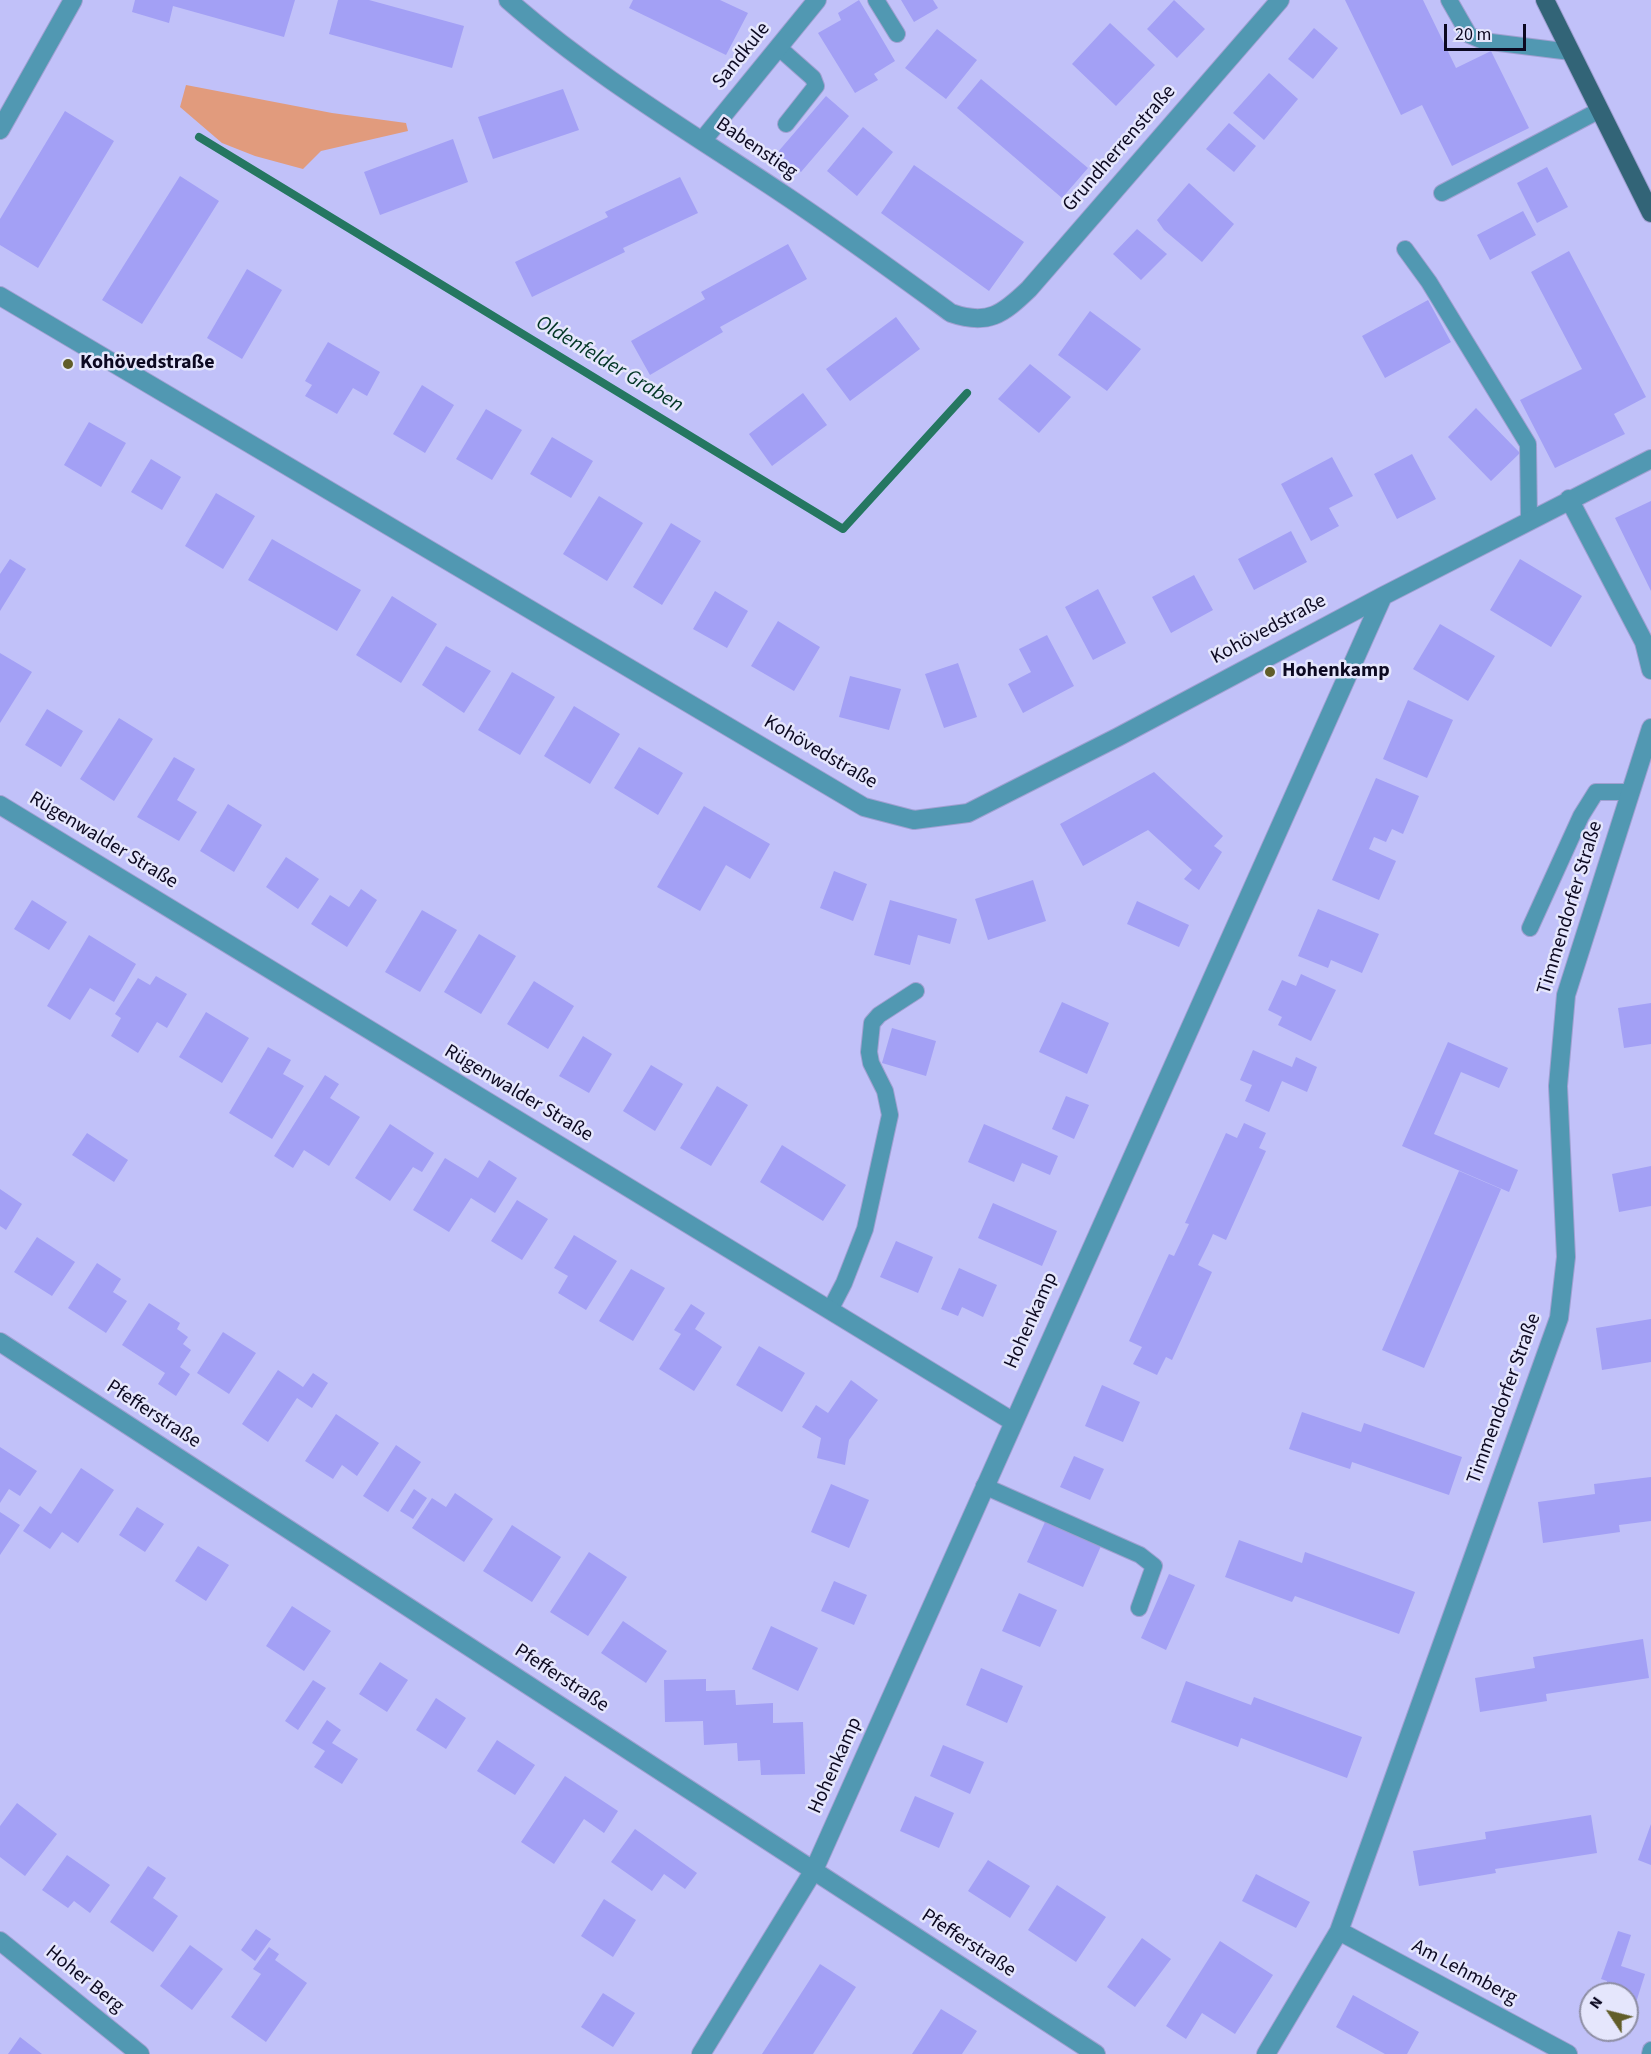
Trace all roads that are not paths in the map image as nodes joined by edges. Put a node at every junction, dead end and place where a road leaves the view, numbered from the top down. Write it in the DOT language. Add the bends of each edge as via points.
graph roads {
  1 [pos="73,0"];
  2 [pos="508,0"];
  3 [pos="817,0"];
  4 [pos="876,0"];
  5 [pos="1280,0"];
  6 [pos="1449,0"];
  7 [pos="1545,0"];
  8 [pos="897,34"];
  9 [pos="778,47"];
  10 [pos="1570,52"];
  11 [pos="1600,110"];
  12 [pos="786,124"];
  13 [pos="0,130"];
  14 [pos="702,141"];
  15 [pos="1442,193"];
  16 [pos="1651,213"];
  17 [pos="1406,249"];
  18 [pos="0,296"];
  19 [pos="986,319"];
  20 [pos="1651,459"];
  21 [pos="1569,499"];
  22 [pos="1529,520"];
  23 [pos="1383,596"];
  24 [pos="1651,670"];
  25 [pos="1651,728"];
  26 [pos="1630,792"];
  27 [pos="0,805"];
  28 [pos="1530,928"];
  29 [pos="916,991"];
  30 [pos="830,1310"];
  31 [pos="0,1342"];
  32 [pos="1012,1421"];
  33 [pos="984,1486"];
  34 [pos="1139,1608"];
  35 [pos="814,1870"];
  36 [pos="1339,1931"];
  37 [pos="0,1941"];
  38 [pos="140,2054"];
  39 [pos="701,2054"];
  40 [pos="1096,2054"];
  41 [pos="1266,2054"];
  42 [pos="1568,2054"];
  1 -- 13 [label="street"];
  2 -- 14 [label="street, Babenstieg" via="538,27"];
  3 -- 9 [label="street, Sandkule"];
  4 -- 8 [label="lane"];
  5 -- 19 [label="street, Grundherrenstraße" via="1029,289 1009,308"];
  6 -- 10 [label="lane" via="1469,35"];
  7 -- 10 [label="main road"];
  9 -- 12 [label="lane" via="813,78 816,86"];
  9 -- 14 [label="street, Sandkule"];
  10 -- 11 [label="main road"];
  11 -- 15 [label="lane"];
  11 -- 16 [label="main road"];
  14 -- 19 [label="street, Babenstieg" via="951,313 967,319"];
  17 -- 22 [label="lane" via="1528,444"];
  18 -- 23 [label="street, Kohövedstraße" via="864,807 914,820 968,813"];
  20 -- 21 [label="street, Kohövedstraße"];
  21 -- 22 [label="street, Kohövedstraße"];
  21 -- 24 [label="street" via="1644,642"];
  22 -- 23 [label="street, Kohövedstraße"];
  23 -- 32 [label="street, Hohenkamp"];
  25 -- 26 [label="street, Timmendorfer Straße"];
  26 -- 28 [label="lane" via="1596,792"];
  26 -- 36 [label="street, Timmendorfer Straße" via="1566,995 1557,1086 1566,1257 1559,1318"];
  27 -- 30 [label="street, Rügenwalder Straße"];
  29 -- 30 [label="lane" via="873,1023 869,1053 890,1115 865,1229"];
  30 -- 32 [label="street, Rügenwalder Straße"];
  31 -- 35 [label="street, Pfefferstraße"];
  32 -- 33 [label="street, Hohenkamp"];
  33 -- 34 [label="lane" via="1140,1555 1154,1566"];
  33 -- 35 [label="street, Hohenkamp"];
  35 -- 39 [label="street, Hohenkamp"];
  35 -- 40 [label="street, Pfefferstraße"];
  36 -- 41 [label="street, Timmendorfer Straße"];
  36 -- 42 [label="street, Am Lehmberg"];
  37 -- 38 [label="street, Hoher Berg"];
}
